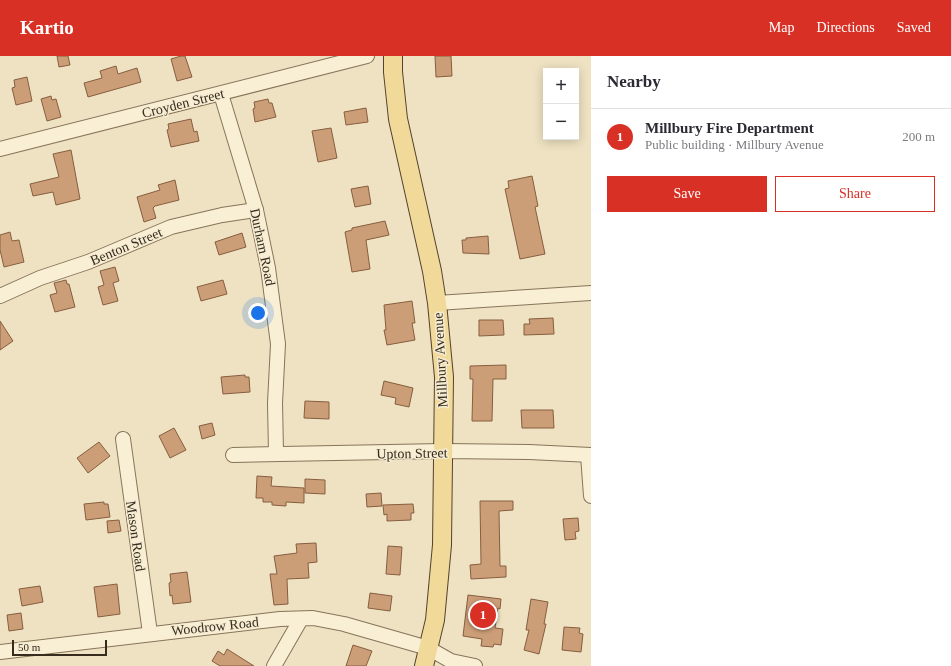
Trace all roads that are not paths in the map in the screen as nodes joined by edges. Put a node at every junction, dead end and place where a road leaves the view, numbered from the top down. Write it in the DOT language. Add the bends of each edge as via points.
graph roads {
  1 [pos="367,56"];
  2 [pos="393,56"];
  3 [pos="221,94"];
  4 [pos="0,150"];
  5 [pos="256,210"];
  6 [pos="591,293"];
  7 [pos="0,296"];
  8 [pos="437,303"];
  9 [pos="123,439"];
  10 [pos="443,451"];
  11 [pos="276,453"];
  12 [pos="233,455"];
  13 [pos="590,455"];
  14 [pos="591,496"];
  15 [pos="301,618"];
  16 [pos="150,633"];
  17 [pos="428,648"];
  18 [pos="0,652"];
  19 [pos="274,666"];
  20 [pos="424,666"];
  21 [pos="475,666"];
  1 -- 3 [label="street, Croyden Street"];
  2 -- 8 [label="main road, Millbury Avenue" via="398,119"];
  3 -- 4 [label="street, Croyden Street"];
  3 -- 5 [label="street, Durham Road"];
  5 -- 7 [label="street, Benton Street" via="172,227"];
  5 -- 11 [label="street, Durham Road" via="268,268 278,344"];
  6 -- 8 [label="street"];
  8 -- 10 [label="main road, Millbury Avenue" via="444,377"];
  9 -- 16 [label="street, Mason Road"];
  10 -- 11 [label="street, Upton Street"];
  10 -- 13 [label="street, Upton Street"];
  10 -- 17 [label="main road, Millbury Avenue" via="442,545 435,620"];
  11 -- 12 [label="street, Upton Street"];
  13 -- 14 [label="street"];
  15 -- 16 [label="street, Woodrow Road"];
  15 -- 17 [label="street, Woodrow Road" via="344,624"];
  15 -- 19 [label="street"];
  16 -- 18 [label="street, Woodrow Road"];
  17 -- 20 [label="main road, Millbury Avenue"];
  17 -- 21 [label="street, Woodrow Road" via="451,661"];
}
